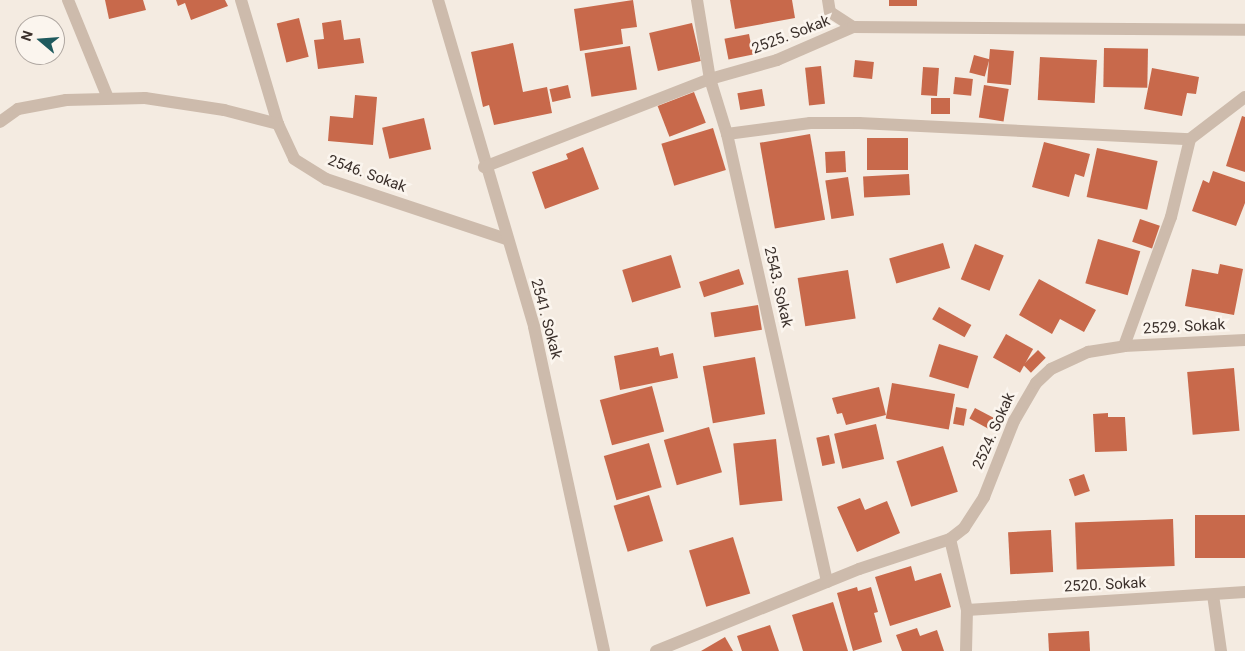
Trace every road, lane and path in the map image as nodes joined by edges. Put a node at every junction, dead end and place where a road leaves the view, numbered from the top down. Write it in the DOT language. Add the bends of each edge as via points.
graph roads {
  1 [pos="68,0"];
  2 [pos="241,0"];
  3 [pos="438,0"];
  4 [pos="697,0"];
  5 [pos="828,0"];
  6 [pos="853,27"];
  7 [pos="1245,30"];
  8 [pos="710,79"];
  9 [pos="1245,97"];
  10 [pos="108,98"];
  11 [pos="0,122"];
  12 [pos="278,124"];
  13 [pos="727,134"];
  14 [pos="1190,139"];
  15 [pos="484,166"];
  16 [pos="506,239"];
  17 [pos="1245,340"];
  18 [pos="1124,346"];
  19 [pos="950,539"];
  20 [pos="827,582"];
  21 [pos="1245,592"];
  22 [pos="1213,595"];
  23 [pos="967,610"];
  24 [pos="674,649"];
  25 [pos="604,651"];
  26 [pos="656,651"];
  27 [pos="966,651"];
  28 [pos="1221,651"];
  1 -- 10 [label="street"];
  2 -- 12 [label="street, 2546. Sokak"];
  3 -- 15 [label="street, 2541. Sokak"];
  4 -- 8 [label="street, 2543. Sokak"];
  5 -- 6 [label="street" via="830,12"];
  6 -- 7 [label="street, 2525. Sokak"];
  6 -- 8 [label="street, 2525. Sokak" via="777,60"];
  8 -- 13 [label="street, 2543. Sokak"];
  8 -- 15 [label="street, 2525. Sokak"];
  9 -- 14 [label="street"];
  10 -- 11 [label="street" via="66,100 18,109"];
  10 -- 12 [label="street" via="144,98 224,110"];
  12 -- 16 [label="street, 2546. Sokak" via="294,159 326,179"];
  13 -- 14 [label="street" via="810,123 859,123"];
  13 -- 20 [label="street, 2543. Sokak"];
  14 -- 18 [label="street" via="1171,217"];
  15 -- 16 [label="street, 2541. Sokak"];
  16 -- 25 [label="street, 2541. Sokak" via="534,327"];
  17 -- 18 [label="street, 2529. Sokak"];
  18 -- 19 [label="street, 2524. Sokak" via="1088,352 1051,369 1036,383 1014,420 973,517"];
  19 -- 20 [label="street, 2524. Sokak"];
  19 -- 23 [label="street"];
  20 -- 24 [label="street, 2524. Sokak"];
  21 -- 22 [label="street, 2520. Sokak"];
  22 -- 23 [label="street, 2520. Sokak"];
  22 -- 28 [label="street"];
  23 -- 27 [label="street"];
  24 -- 26 [label="street"];
}
